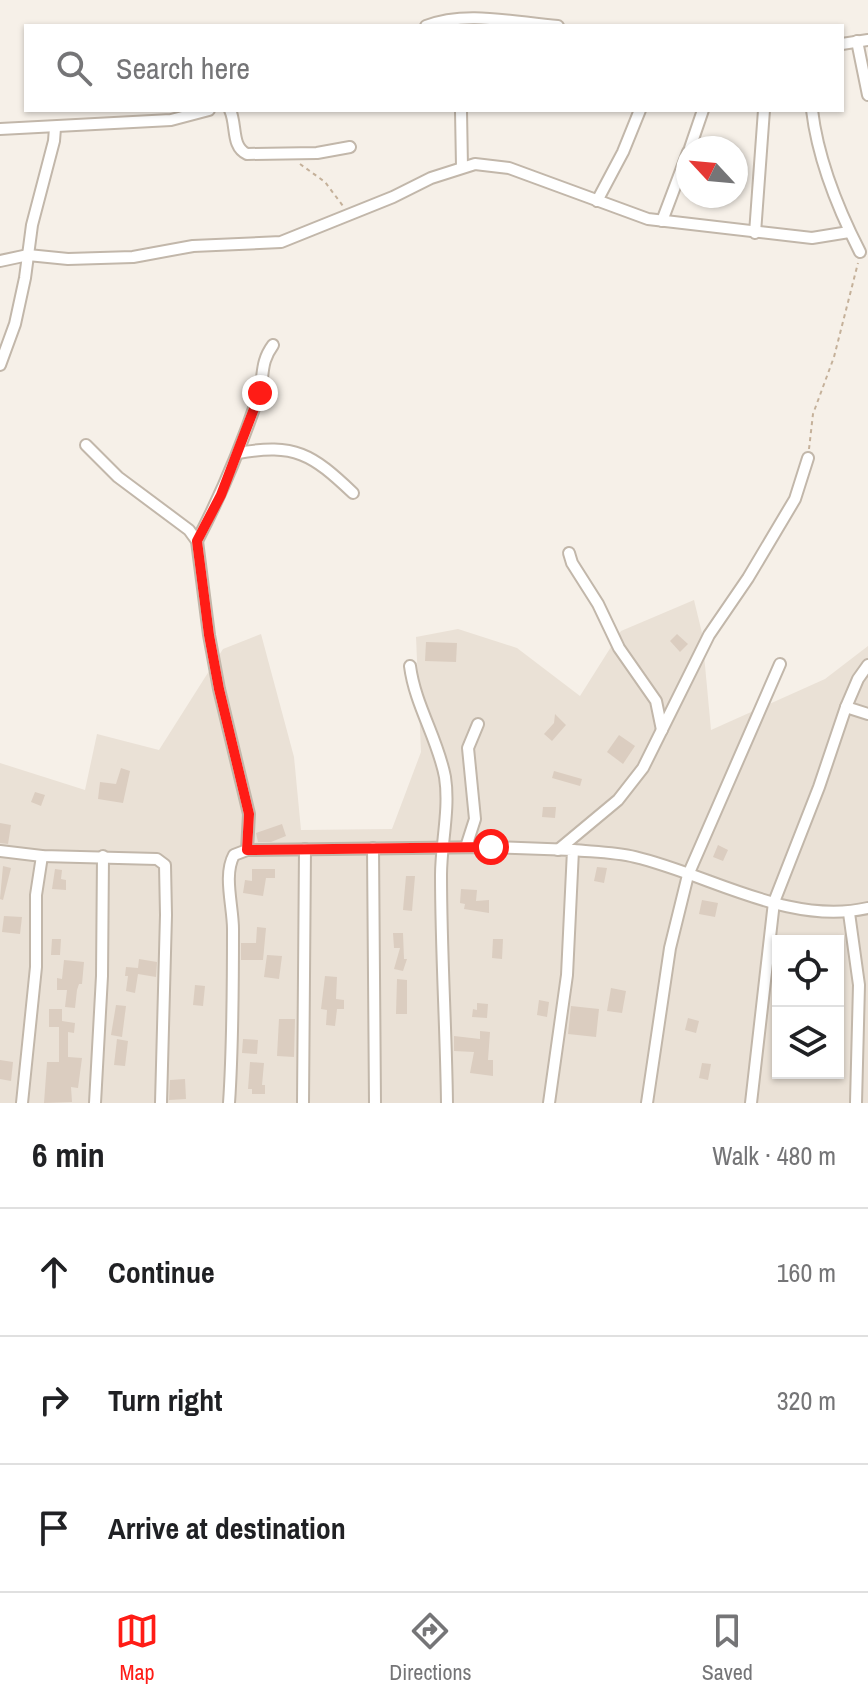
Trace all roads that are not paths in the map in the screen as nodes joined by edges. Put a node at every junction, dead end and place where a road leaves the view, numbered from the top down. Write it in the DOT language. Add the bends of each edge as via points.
graph roads {
  1 [pos="431,24"];
  2 [pos="534,24"];
  3 [pos="863,40"];
  4 [pos="868,95"];
  5 [pos="201,112"];
  6 [pos="230,112"];
  7 [pos="461,112"];
  8 [pos="639,112"];
  9 [pos="702,112"];
  10 [pos="764,112"];
  11 [pos="812,112"];
  12 [pos="55,128"];
  13 [pos="0,129"];
  14 [pos="694,136"];
  15 [pos="350,147"];
  16 [pos="462,167"];
  17 [pos="676,184"];
  18 [pos="597,201"];
  19 [pos="662,221"];
  20 [pos="849,232"];
  21 [pos="755,233"];
  22 [pos="860,252"];
  23 [pos="28,255"];
  24 [pos="0,261"];
  25 [pos="273,345"];
  26 [pos="0,365"];
  27 [pos="86,445"];
  28 [pos="238,453"];
  29 [pos="808,458"];
  30 [pos="353,493"];
  31 [pos="197,541"];
  32 [pos="569,553"];
  33 [pos="780,664"];
  34 [pos="868,665"];
  35 [pos="410,666"];
  36 [pos="846,707"];
  37 [pos="868,714"];
  38 [pos="478,724"];
  39 [pos="662,730"];
  40 [pos="466,847"];
  41 [pos="373,848"];
  42 [pos="441,848"];
  43 [pos="305,849"];
  44 [pos="247,850"];
  45 [pos="558,850"];
  46 [pos="573,850"];
  47 [pos="0,851"];
  48 [pos="42,856"];
  49 [pos="103,856"];
  50 [pos="688,875"];
  51 [pos="774,902"];
  52 [pos="868,908"];
  53 [pos="849,913"];
  54 [pos="22,1103"];
  55 [pos="95,1103"];
  56 [pos="161,1103"];
  57 [pos="229,1103"];
  58 [pos="303,1103"];
  59 [pos="375,1103"];
  60 [pos="447,1103"];
  61 [pos="549,1103"];
  62 [pos="647,1103"];
  63 [pos="751,1103"];
  64 [pos="856,1103"];
  1 -- 2 [label="street" via="464,18"];
  3 -- 4 [label="street"];
  5 -- 12 [label="street" via="171,120"];
  6 -- 15 [label="street" via="239,151 247,154"];
  7 -- 16 [label="street"];
  8 -- 18 [label="street"];
  9 -- 14 [label="street"];
  10 -- 21 [label="street"];
  11 -- 20 [label="street" via="821,158"];
  12 -- 13 [label="street"];
  12 -- 23 [label="street"];
  16 -- 18 [label="street" via="509,168"];
  16 -- 23 [label="street" via="281,242 193,246 133,257"];
  17 -- 19 [label="street"];
  18 -- 19 [label="street"];
  19 -- 21 [label="street"];
  20 -- 21 [label="street" via="812,238"];
  20 -- 22 [label="street"];
  23 -- 24 [label="street"];
  23 -- 26 [label="street" via="15,324"];
  25 -- 28 [label="street" via="264,358 260,393"];
  27 -- 31 [label="street"];
  28 -- 30 [label="street" via="293,451 308,456"];
  28 -- 31 [label="street"];
  29 -- 39 [label="street" via="801,486 781,524 709,635"];
  31 -- 44 [label="street" via="216,675 249,814"];
  32 -- 39 [label="street" via="619,648 656,701"];
  33 -- 50 [label="street"];
  34 -- 36 [label="street"];
  35 -- 42 [label="street" via="445,780"];
  36 -- 37 [label="street"];
  36 -- 51 [label="street"];
  38 -- 40 [label="street" via="468,748 475,819"];
  39 -- 45 [label="street" via="643,768 618,800"];
  40 -- 42 [label="street"];
  40 -- 45 [label="street"];
  41 -- 42 [label="street"];
  41 -- 43 [label="street"];
  41 -- 59 [label="street"];
  42 -- 60 [label="street"];
  43 -- 44 [label="street"];
  43 -- 58 [label="street"];
  44 -- 57 [label="street" via="234,855 229,870"];
  45 -- 46 [label="street"];
  46 -- 50 [label="street" via="634,857"];
  46 -- 61 [label="street" via="567,975"];
  47 -- 48 [label="street"];
  48 -- 49 [label="street"];
  48 -- 54 [label="street"];
  49 -- 55 [label="street"];
  49 -- 56 [label="street" via="157,859 165,865"];
  50 -- 51 [label="street"];
  50 -- 62 [label="street" via="670,948"];
  51 -- 53 [label="street" via="811,912"];
  51 -- 63 [label="street"];
  52 -- 53 [label="street"];
  53 -- 64 [label="street" via="859,985"];
}
